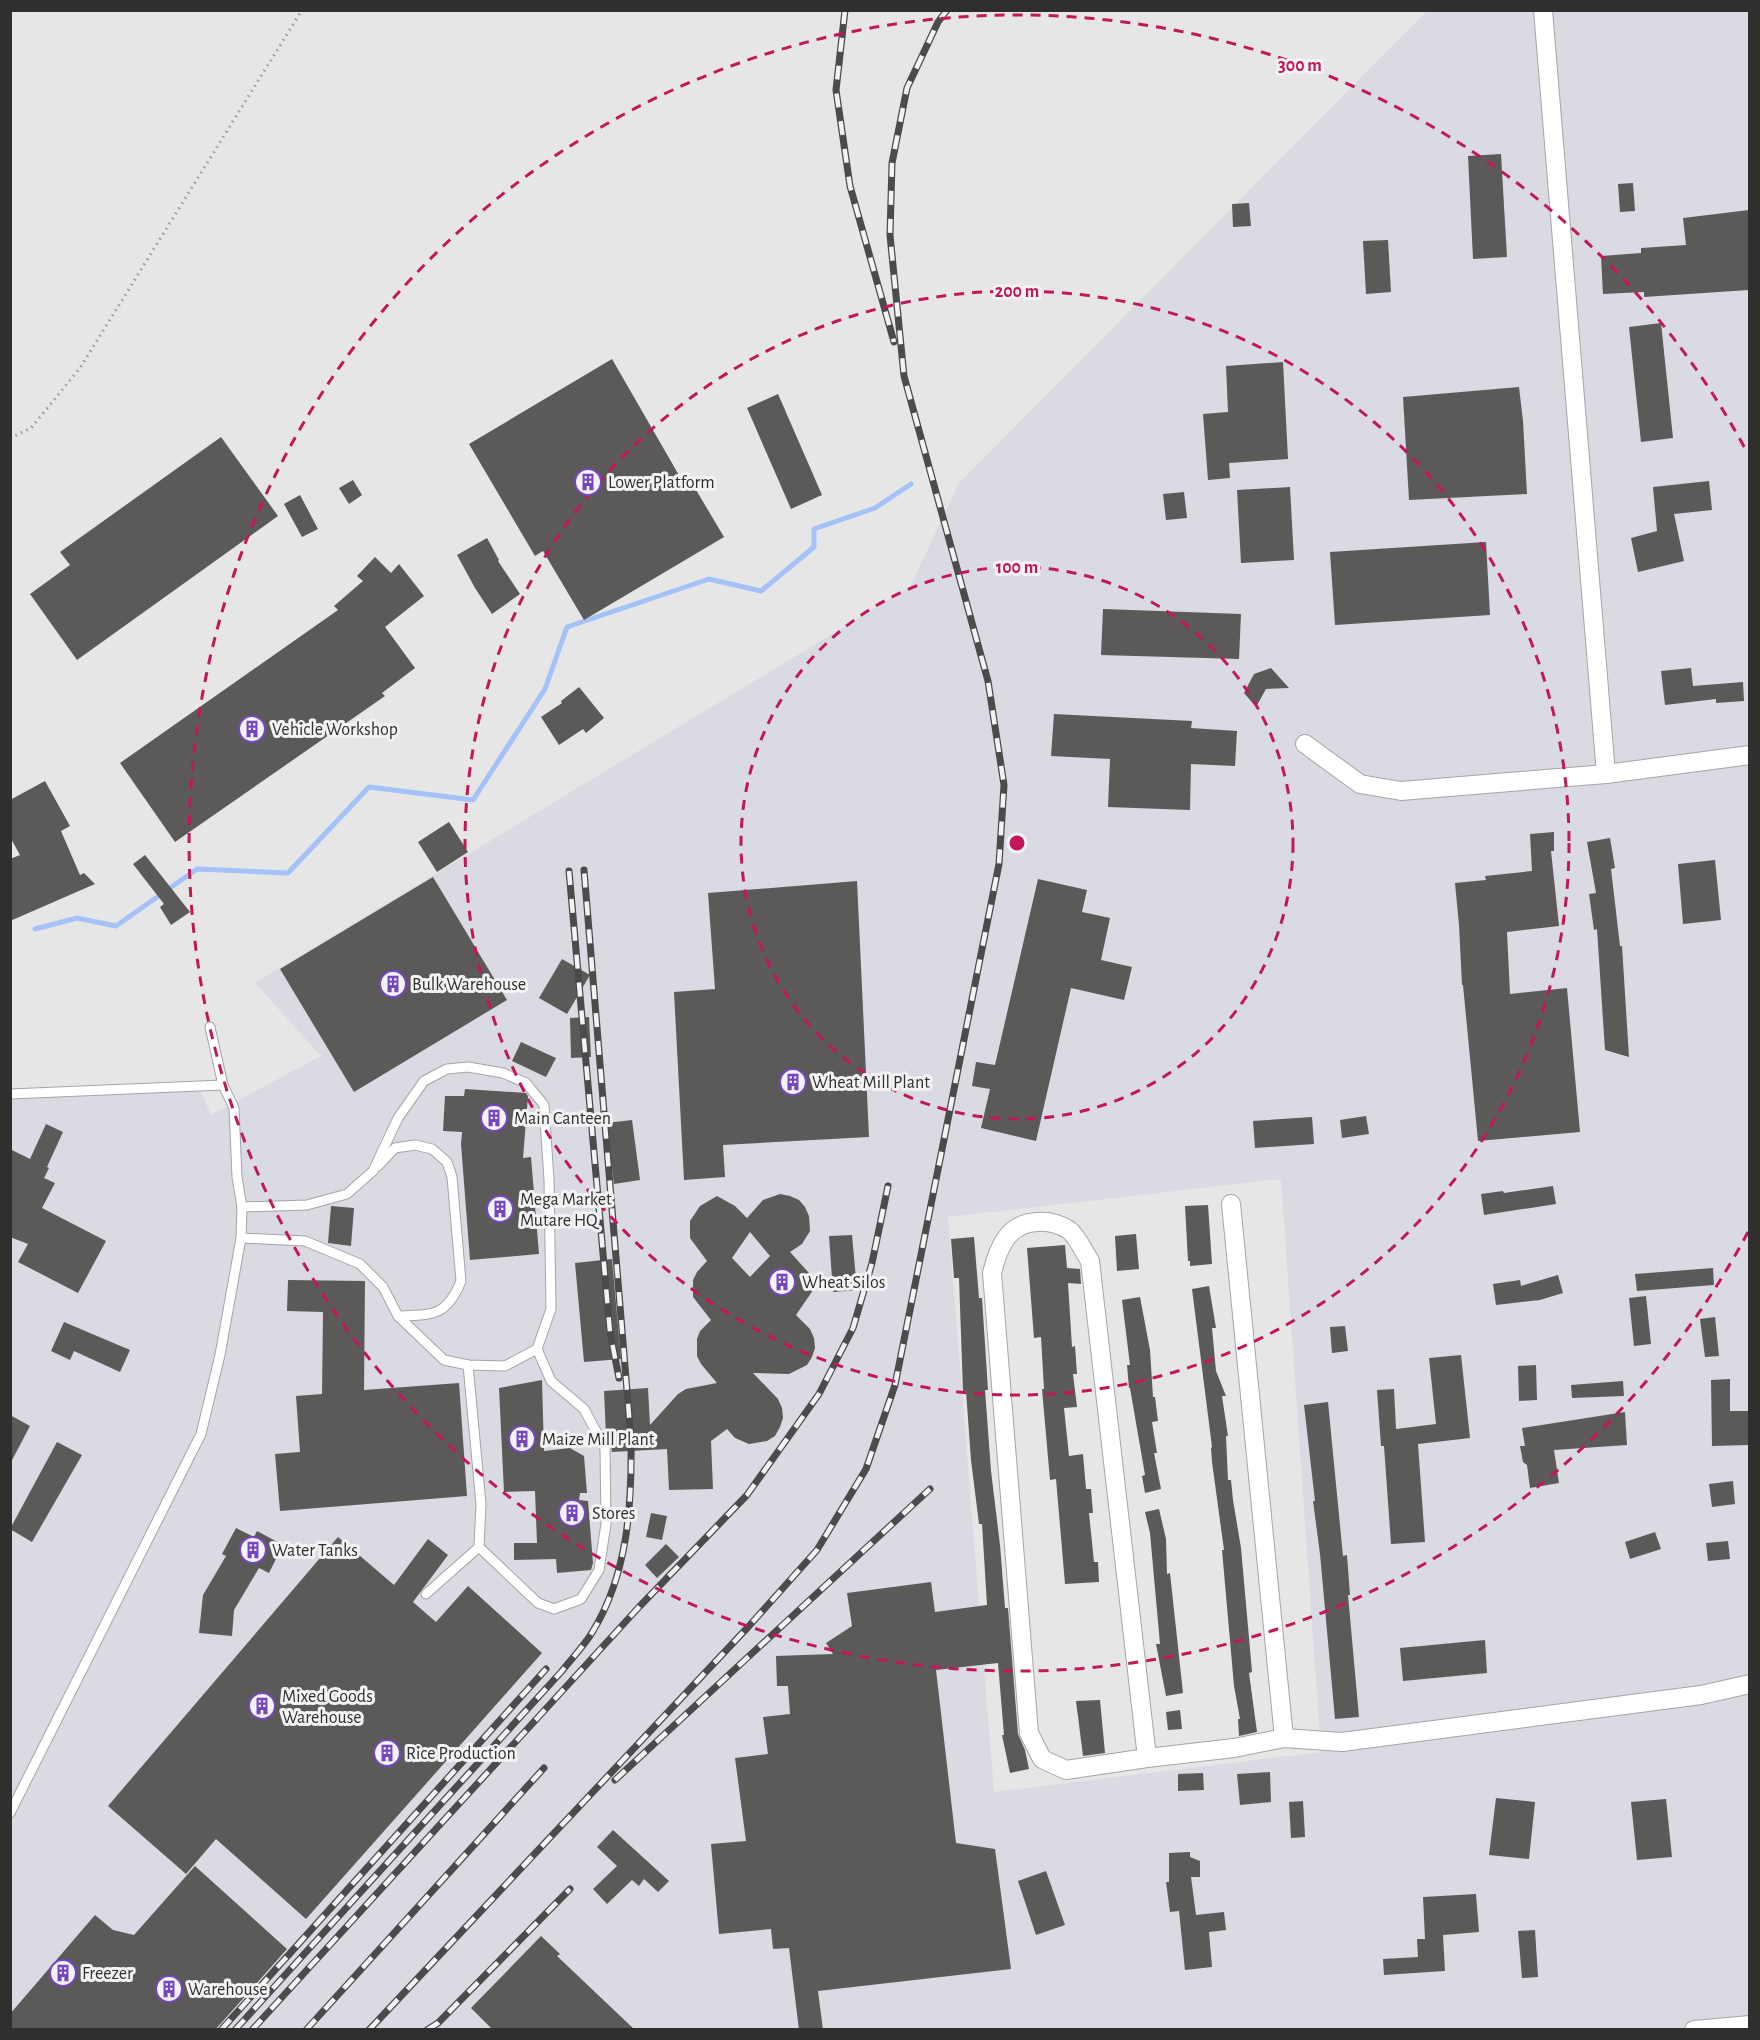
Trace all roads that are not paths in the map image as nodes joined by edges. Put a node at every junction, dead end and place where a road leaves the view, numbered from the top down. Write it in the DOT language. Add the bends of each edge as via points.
graph roads {
  1 [pos="1543,10"];
  2 [pos="1305,744"];
  3 [pos="1749,755"];
  4 [pos="1606,774"];
  5 [pos="210,1027"];
  6 [pos="223,1085"];
  7 [pos="10,1094"];
  8 [pos="373,1171"];
  9 [pos="1231,1204"];
  10 [pos="242,1207"];
  11 [pos="241,1238"];
  12 [pos="398,1316"];
  13 [pos="537,1349"];
  14 [pos="468,1365"];
  15 [pos="479,1547"];
  16 [pos="426,1594"];
  17 [pos="1749,1683"];
  18 [pos="1284,1738"];
  19 [pos="1147,1758"];
  20 [pos="10,1813"];
  21 [pos="1749,2025"];
  22 [pos="1694,2030"];
  1 -- 4 [label="street"];
  2 -- 4 [label="street" via="1360,784 1401,791"];
  3 -- 4 [label="street"];
  5 -- 6 [label="lane"];
  6 -- 7 [label="lane"];
  6 -- 10 [label="lane" via="234,1108"];
  8 -- 10 [label="lane" via="346,1194 307,1205"];
  8 -- 12 [label="lane" via="395,1148 415,1145 432,1149 447,1162 452,1177 461,1281 445,1309 435,1314"];
  8 -- 13 [label="lane" via="398,1118 424,1081 447,1068 468,1067 502,1073 526,1083 544,1105 549,1180 551,1309"];
  9 -- 18 [label="street"];
  10 -- 11 [label="lane"];
  11 -- 12 [label="lane" via="305,1241 360,1264 383,1287"];
  11 -- 20 [label="lane" via="201,1434"];
  12 -- 14 [label="lane" via="444,1360"];
  13 -- 14 [label="lane" via="505,1365"];
  13 -- 15 [label="lane" via="551,1381 584,1409 605,1448 606,1524 599,1570 581,1599 554,1609 538,1603"];
  14 -- 15 [label="lane" via="481,1504"];
  15 -- 16 [label="lane"];
  17 -- 18 [label="street" via="1701,1695 1387,1737 1342,1742"];
  18 -- 19 [label="street"];
  19 -- 19 [label="street" via="1066,1770 1042,1759 1029,1733 992,1274 1007,1235 1025,1222 1052,1221 1071,1231 1090,1261"];
  21 -- 22 [label="street"];
}
